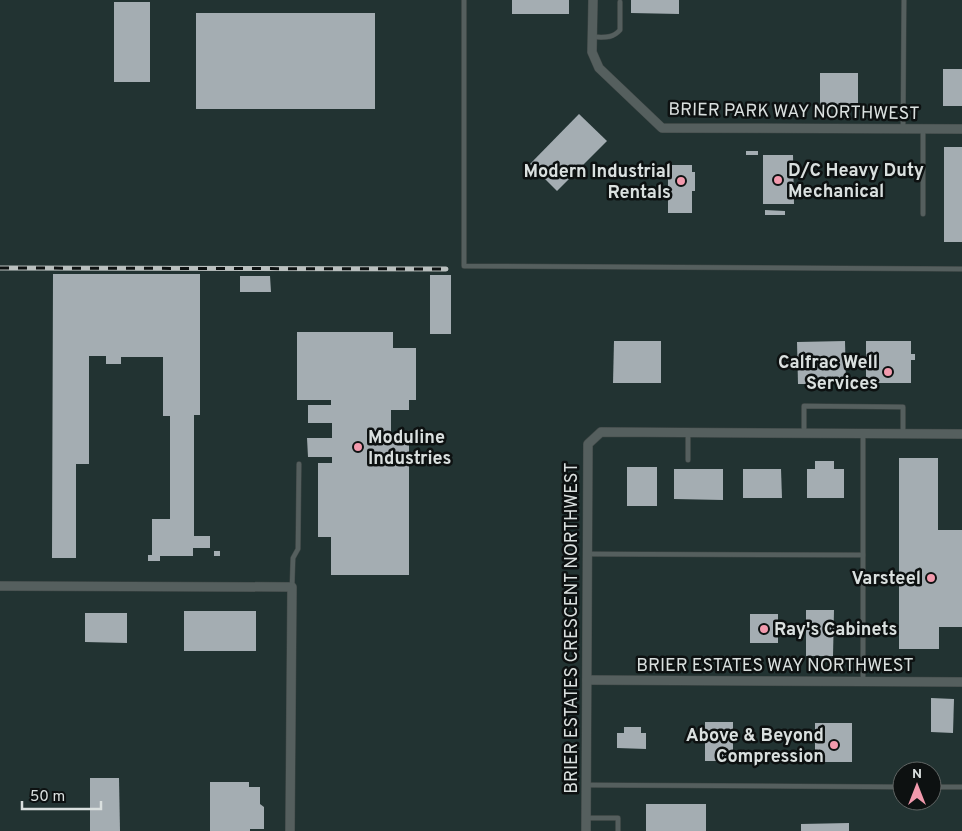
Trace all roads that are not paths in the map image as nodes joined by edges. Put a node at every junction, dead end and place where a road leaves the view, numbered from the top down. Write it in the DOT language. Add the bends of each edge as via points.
graph roads {
  1 [pos="464,0"];
  2 [pos="593,0"];
  3 [pos="904,0"];
  4 [pos="620,2"];
  5 [pos="592,37"];
  6 [pos="903,129"];
  7 [pos="923,129"];
  8 [pos="962,129"];
  9 [pos="923,214"];
  10 [pos="962,269"];
  11 [pos="688,432"];
  12 [pos="804,433"];
  13 [pos="864,433"];
  14 [pos="903,433"];
  15 [pos="962,434"];
  16 [pos="688,460"];
  17 [pos="299,464"];
  18 [pos="588,554"];
  19 [pos="863,555"];
  20 [pos="0,586"];
  21 [pos="292,587"];
  22 [pos="587,680"];
  23 [pos="863,682"];
  24 [pos="962,682"];
  25 [pos="586,785"];
  26 [pos="892,787"];
  27 [pos="942,787"];
  28 [pos="962,787"];
  29 [pos="586,818"];
  30 [pos="290,831"];
  31 [pos="586,831"];
  32 [pos="618,831"];
  1 -- 10 [label="lane" via="464,266"];
  2 -- 5 [label="street, BRIER PARK WAY NORTHWEST"];
  3 -- 6 [label="lane"];
  4 -- 5 [label="lane" via="620,30 608,37"];
  5 -- 6 [label="street, BRIER PARK WAY NORTHWEST" via="592,52 599,68 662,128"];
  6 -- 7 [label="street, BRIER PARK WAY NORTHWEST"];
  7 -- 8 [label="street, BRIER PARK WAY NORTHWEST"];
  7 -- 9 [label="lane"];
  11 -- 12 [label="street, BRIER ESTATES CRESCENT NORTHWEST"];
  11 -- 16 [label="lane"];
  11 -- 18 [label="street, BRIER ESTATES CRESCENT NORTHWEST" via="601,432 588,444"];
  12 -- 13 [label="street, BRIER ESTATES CRESCENT NORTHWEST"];
  12 -- 14 [label="lane" via="804,406 903,407"];
  13 -- 14 [label="street, BRIER ESTATES CRESCENT NORTHWEST"];
  13 -- 19 [label="lane"];
  14 -- 15 [label="street, BRIER ESTATES CRESCENT NORTHWEST"];
  17 -- 21 [label="lane" via="298,549 293,558"];
  18 -- 19 [label="lane"];
  18 -- 22 [label="street, BRIER ESTATES CRESCENT NORTHWEST"];
  19 -- 23 [label="lane"];
  20 -- 21 [label="street"];
  21 -- 30 [label="street"];
  22 -- 23 [label="street, BRIER ESTATES WAY NORTHWEST"];
  22 -- 25 [label="street, BRIER ESTATES CRESCENT NORTHWEST"];
  23 -- 24 [label="street, BRIER ESTATES WAY NORTHWEST"];
  25 -- 26 [label="lane"];
  25 -- 29 [label="street, BRIER ESTATES CRESCENT NORTHWEST"];
  27 -- 28 [label="lane"];
  29 -- 31 [label="street, BRIER ESTATES CRESCENT NORTHWEST"];
  29 -- 32 [label="lane" via="618,818"];
}
